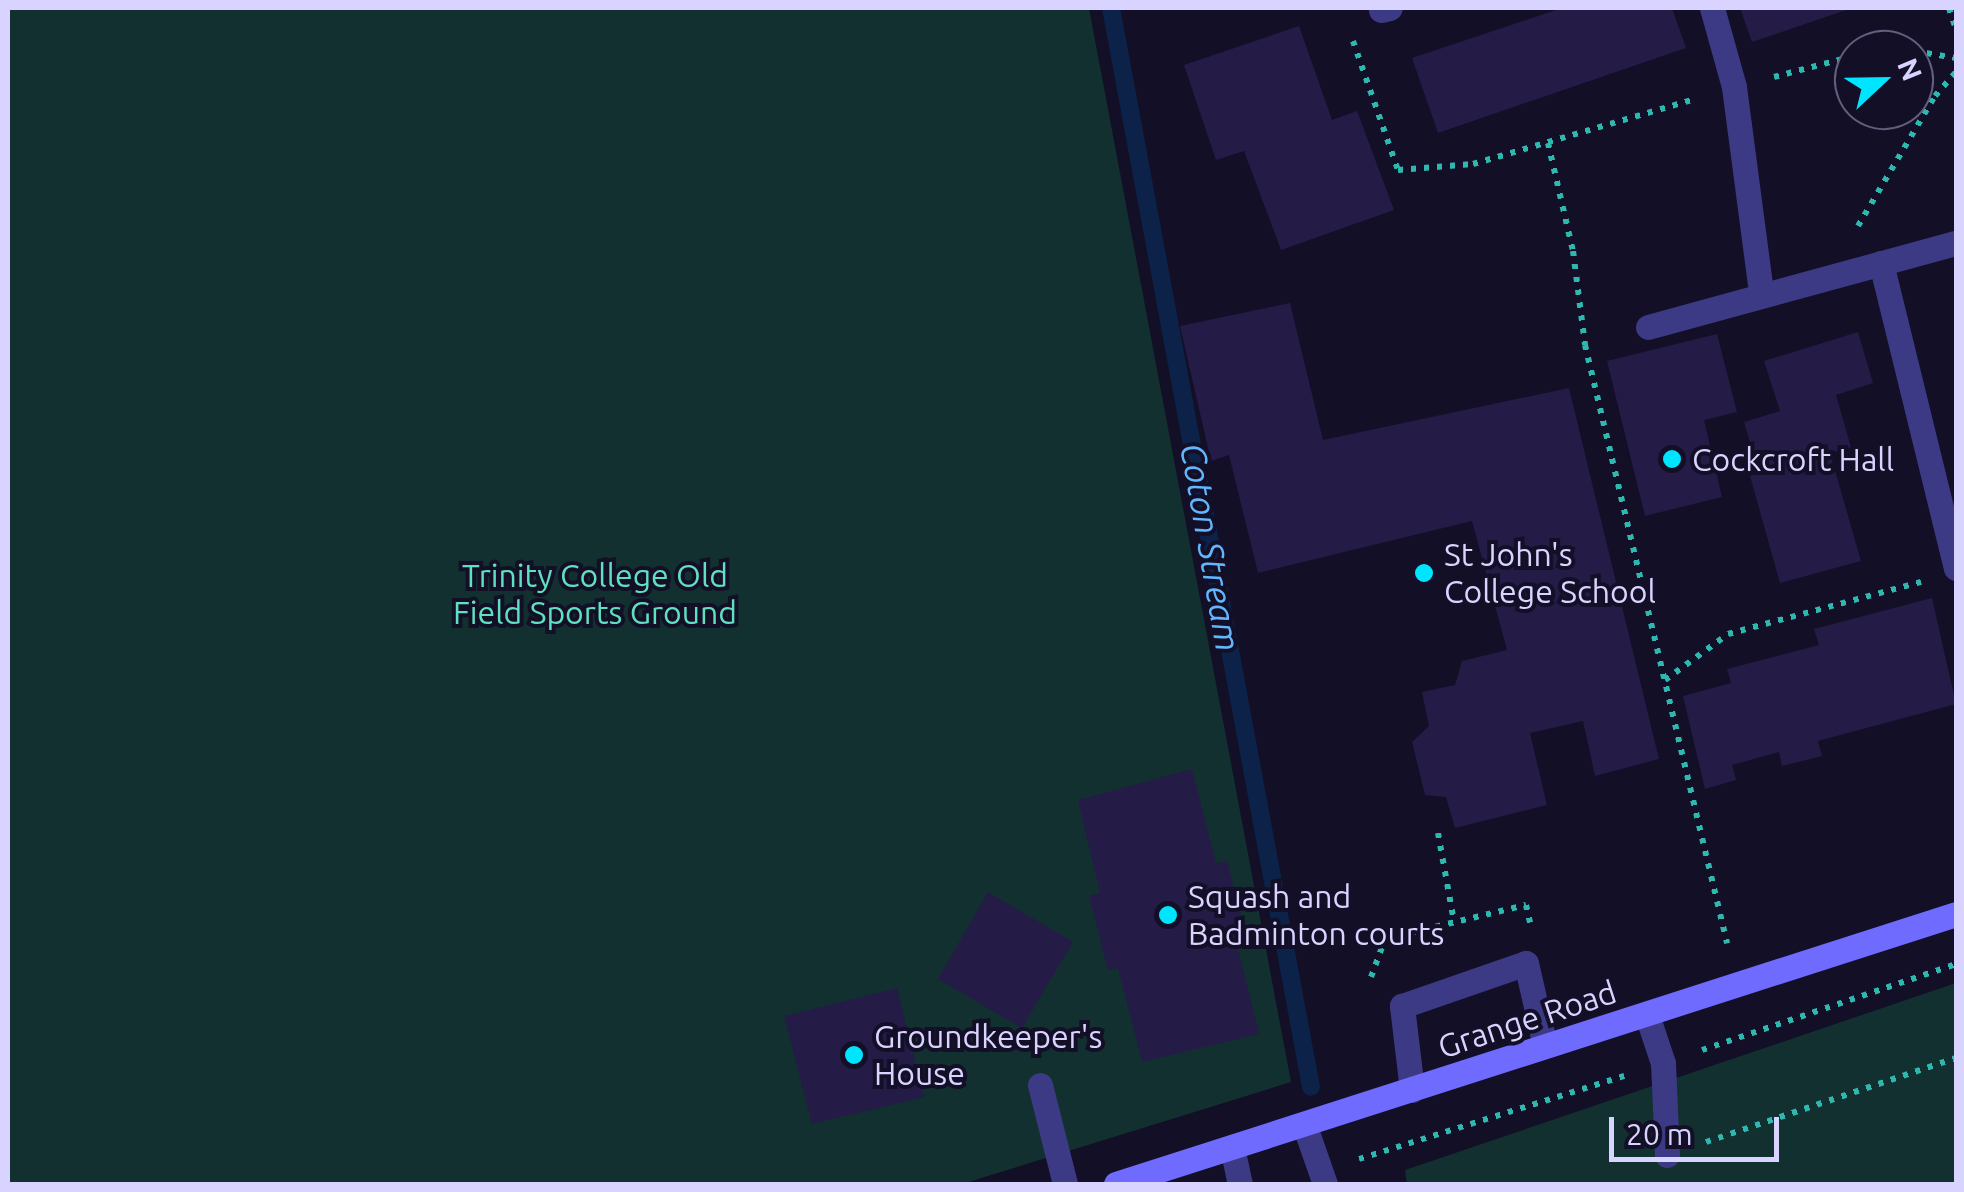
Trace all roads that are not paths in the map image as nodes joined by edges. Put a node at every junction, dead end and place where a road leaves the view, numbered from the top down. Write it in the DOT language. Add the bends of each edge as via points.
graph roads {
  1 [pos="1712,8"];
  2 [pos="1956,243"];
  3 [pos="1881,262"];
  4 [pos="1761,293"];
  5 [pos="1648,327"];
  6 [pos="1947,573"];
  7 [pos="1956,914"];
  8 [pos="1647,1015"];
  9 [pos="1545,1046"];
  10 [pos="1040,1085"];
  11 [pos="1412,1090"];
  12 [pos="1304,1124"];
  13 [pos="1232,1148"];
  14 [pos="1667,1156"];
  15 [pos="1065,1184"];
  16 [pos="1116,1184"];
  17 [pos="1240,1184"];
  18 [pos="1325,1184"];
  1 -- 4 [label="street" via="1734,87"];
  2 -- 3 [label="street"];
  3 -- 4 [label="street"];
  3 -- 6 [label="street"];
  4 -- 5 [label="street"];
  7 -- 8 [label="street, Grange Road"];
  8 -- 9 [label="street, Grange Road"];
  8 -- 14 [label="street" via="1663,1064"];
  9 -- 11 [label="street, Grange Road"];
  9 -- 11 [label="street" via="1526,963 1402,1006"];
  10 -- 15 [label="street"];
  11 -- 12 [label="street, Grange Road"];
  12 -- 13 [label="street, Grange Road"];
  12 -- 18 [label="street"];
  13 -- 16 [label="street, Grange Road"];
  13 -- 17 [label="street"];
}
